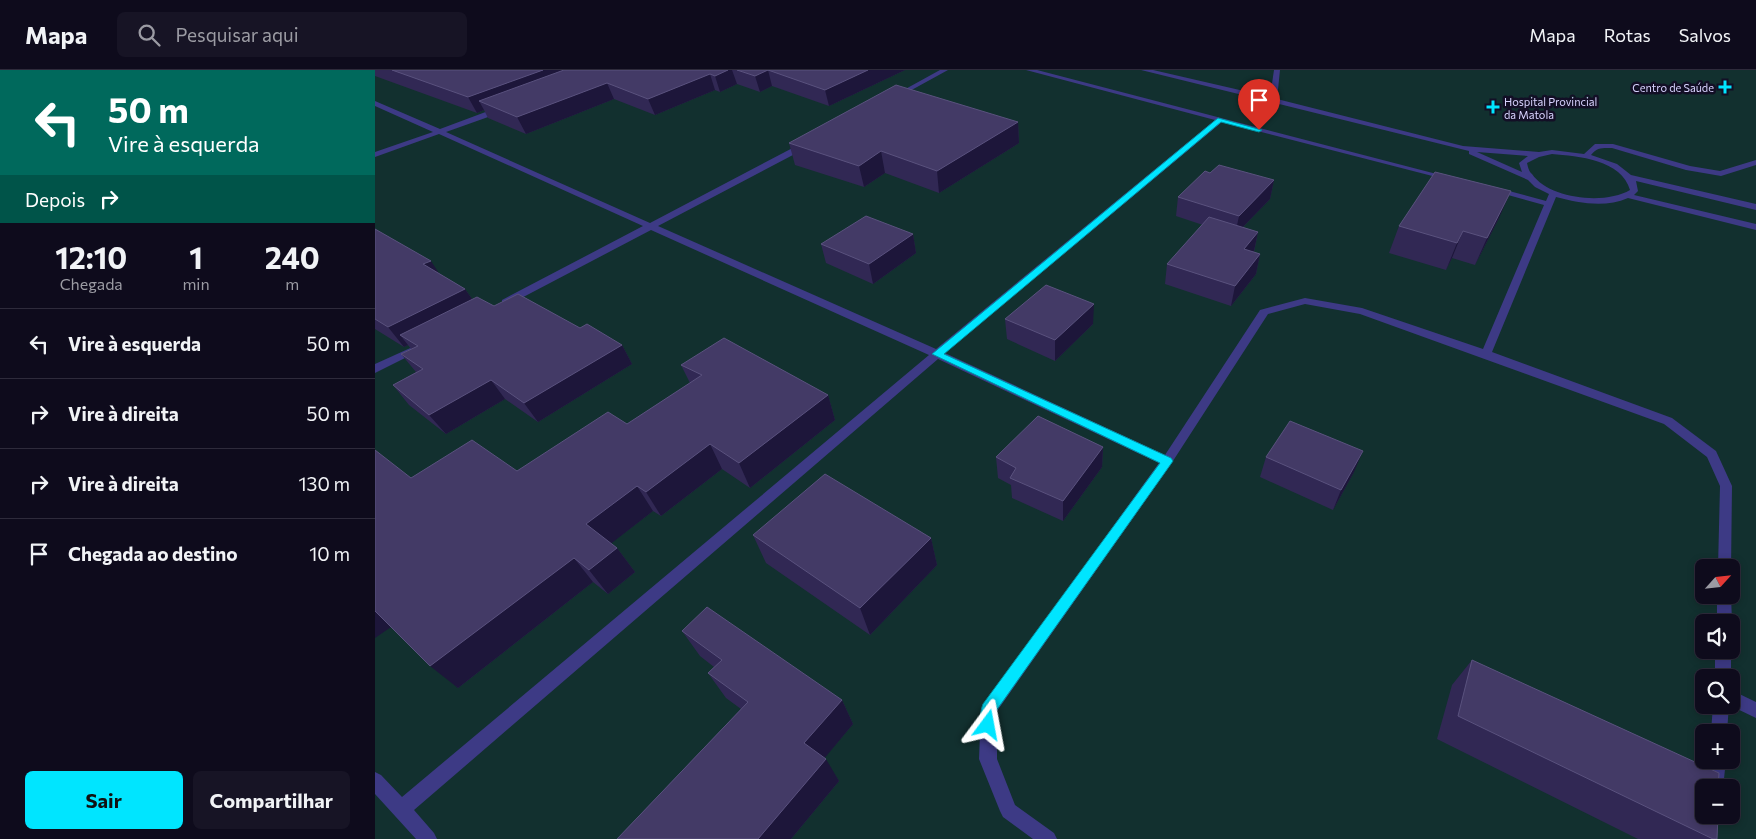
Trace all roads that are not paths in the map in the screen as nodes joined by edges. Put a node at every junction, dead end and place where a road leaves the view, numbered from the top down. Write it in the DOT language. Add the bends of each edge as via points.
graph roads {
  1 [pos="945,70"];
  2 [pos="1029,70"];
  3 [pos="1144,70"];
  4 [pos="1277,70"];
  5 [pos="1273,100"];
  6 [pos="885,102"];
  7 [pos="375,103"];
  8 [pos="513,104"];
  9 [pos="1220,120"];
  10 [pos="439,132"];
  11 [pos="816,139"];
  12 [pos="1463,148"];
  13 [pos="1538,154"];
  14 [pos="375,156"];
  15 [pos="1587,156"];
  16 [pos="1756,162"];
  17 [pos="1630,177"];
  18 [pos="1529,178"];
  19 [pos="1452,179"];
  20 [pos="1481,186"];
  21 [pos="1554,192"];
  22 [pos="1629,196"];
  23 [pos="1549,204"];
  24 [pos="1756,207"];
  25 [pos="651,226"];
  26 [pos="1756,227"];
  27 [pos="496,307"];
  28 [pos="427,343"];
  29 [pos="937,354"];
  30 [pos="1486,354"];
  31 [pos="375,369"];
  32 [pos="1167,461"];
  33 [pos="1725,559"];
  34 [pos="1740,702"];
  35 [pos="1756,710"];
  36 [pos="375,782"];
  37 [pos="401,810"];
  38 [pos="428,839"];
  39 [pos="1048,839"];
  1 -- 6 [label="street"];
  2 -- 9 [label="street"];
  3 -- 5 [label="street"];
  4 -- 5 [label="street"];
  5 -- 12 [label="street"];
  7 -- 10 [label="street"];
  8 -- 10 [label="street"];
  9 -- 19 [label="street"];
  9 -- 29 [label="street"];
  10 -- 14 [label="street"];
  10 -- 25 [label="street"];
  11 -- 25 [label="street"];
  12 -- 13 [label="street"];
  12 -- 18 [label="street"];
  13 -- 15 [label="street"];
  13 -- 18 [label="street" via="1523,163"];
  15 -- 16 [label="street" via="1600,144 1721,174"];
  15 -- 17 [label="street" via="1612,165"];
  17 -- 22 [label="street" via="1635,191"];
  17 -- 24 [label="street"];
  18 -- 21 [label="street"];
  20 -- 23 [label="street"];
  21 -- 22 [label="street" via="1588,201 1612,201"];
  21 -- 23 [label="street"];
  22 -- 26 [label="street"];
  23 -- 30 [label="street"];
  25 -- 27 [label="street"];
  25 -- 29 [label="street"];
  28 -- 31 [label="street"];
  29 -- 32 [label="street"];
  29 -- 37 [label="street"];
  30 -- 32 [label="street" via="1362,311 1305,301 1264,312"];
  30 -- 33 [label="street" via="1667,421 1712,454 1726,486"];
  32 -- 39 [label="street" via="989,709 988,758 1009,811"];
  34 -- 35 [label="street"];
  36 -- 37 [label="street"];
  37 -- 38 [label="street"];
}
